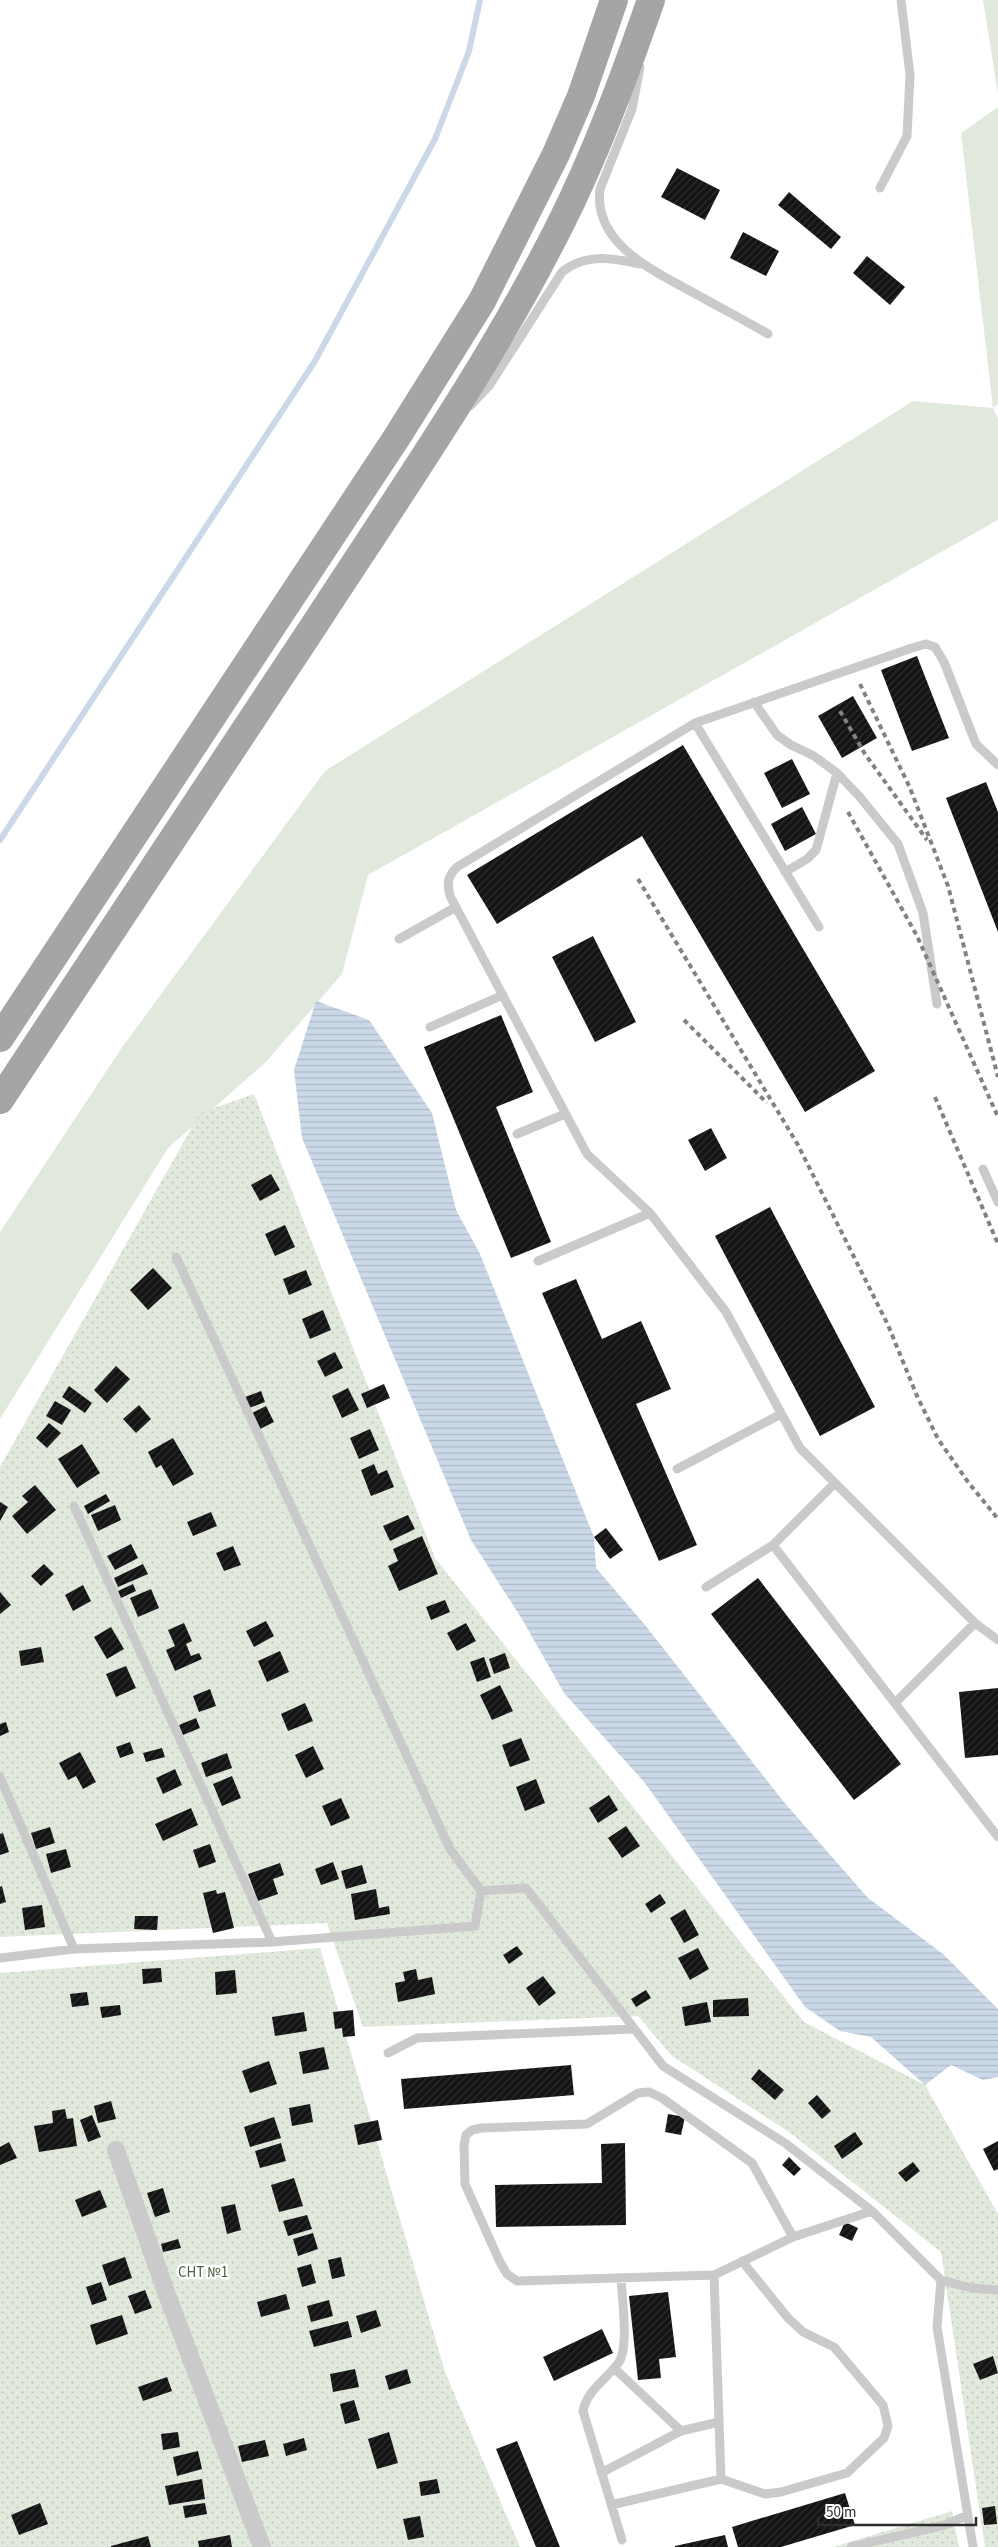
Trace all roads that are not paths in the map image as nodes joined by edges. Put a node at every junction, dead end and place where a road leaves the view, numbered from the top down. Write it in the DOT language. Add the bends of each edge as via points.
graph roads {
  1 [pos="614,0"];
  2 [pos="651,0"];
  3 [pos="901,0"];
  4 [pos="880,188"];
  5 [pos="642,264"];
  6 [pos="768,334"];
  7 [pos="423,456"];
  8 [pos="754,702"];
  9 [pos="695,723"];
  10 [pos="998,765"];
  11 [pos="837,773"];
  12 [pos="785,872"];
  13 [pos="456,907"];
  14 [pos="819,928"];
  15 [pos="399,939"];
  16 [pos="503,995"];
  17 [pos="937,1004"];
  18 [pos="430,1027"];
  19 [pos="0,1038"];
  20 [pos="0,1100"];
  21 [pos="565,1114"];
  22 [pos="517,1134"];
  23 [pos="983,1169"];
  24 [pos="998,1202"];
  25 [pos="650,1213"];
  26 [pos="176,1257"];
  27 [pos="538,1262"];
  28 [pos="781,1414"];
  29 [pos="677,1469"];
  30 [pos="835,1483"];
  31 [pos="74,1506"];
  32 [pos="773,1545"];
  33 [pos="706,1586"];
  34 [pos="975,1624"];
  35 [pos="998,1640"];
  36 [pos="895,1703"];
  37 [pos="0,1777"];
  38 [pos="998,1837"];
  39 [pos="481,1891"];
  40 [pos="272,1942"];
  41 [pos="74,1949"];
  42 [pos="0,1958"];
  43 [pos="633,2029"];
  44 [pos="388,2053"];
  45 [pos="116,2150"];
  46 [pos="872,2211"];
  47 [pos="793,2237"];
  48 [pos="742,2261"];
  49 [pos="714,2275"];
  50 [pos="621,2278"];
  51 [pos="941,2280"];
  52 [pos="998,2290"];
  53 [pos="614,2368"];
  54 [pos="719,2422"];
  55 [pos="681,2431"];
  56 [pos="601,2473"];
  57 [pos="722,2479"];
  58 [pos="611,2505"];
  59 [pos="968,2515"];
  60 [pos="622,2540"];
  61 [pos="262,2547"];
  62 [pos="851,2547"];
  63 [pos="973,2547"];
  1 -- 19 [label="main road" via="556,154 476,309 402,429"];
  2 -- 5 [label="lane" via="632,109 600,189 599,200 612,234"];
  2 -- 7 [label="main road" via="611,112 559,228 505,326"];
  3 -- 4 [label="lane" via="910,75 907,136"];
  5 -- 6 [label="lane"];
  5 -- 7 [label="lane" via="600,258 570,265 562,272 489,386"];
  7 -- 20 [label="main road"];
  8 -- 9 [label="lane"];
  8 -- 10 [label="lane" via="926,644 936,648 944,662 976,744"];
  8 -- 11 [label="lane" via="777,735"];
  9 -- 12 [label="lane"];
  9 -- 13 [label="lane" via="457,867 449,875 447,884"];
  11 -- 12 [label="lane" via="816,850"];
  11 -- 17 [label="lane" via="898,844 923,913"];
  12 -- 14 [label="lane"];
  13 -- 15 [label="lane"];
  13 -- 16 [label="lane"];
  16 -- 18 [label="lane"];
  16 -- 21 [label="lane"];
  21 -- 22 [label="lane"];
  21 -- 25 [label="lane" via="587,1154"];
  23 -- 24 [label="lane"];
  25 -- 27 [label="lane"];
  25 -- 28 [label="lane" via="726,1312"];
  26 -- 39 [label="lane" via="450,1849"];
  28 -- 29 [label="lane"];
  28 -- 30 [label="lane" via="800,1448"];
  30 -- 32 [label="lane"];
  30 -- 34 [label="lane"];
  31 -- 40 [label="lane"];
  32 -- 33 [label="lane"];
  32 -- 36 [label="lane"];
  34 -- 35 [label="lane"];
  34 -- 36 [label="lane"];
  36 -- 38 [label="lane"];
  37 -- 41 [label="lane"];
  39 -- 40 [label="lane" via="475,1926"];
  39 -- 43 [label="lane" via="526,1888"];
  40 -- 41 [label="lane"];
  41 -- 42 [label="lane"];
  43 -- 44 [label="lane" via="417,2038"];
  43 -- 46 [label="lane" via="663,2066 785,2143"];
  45 -- 61 [label="street"];
  46 -- 47 [label="lane"];
  46 -- 51 [label="lane"];
  47 -- 48 [label="lane"];
  47 -- 50 [label="lane" via="752,2164 662,2098 649,2092 628,2098 587,2124 482,2128 466,2135 465,2184 507,2274 517,2281 530,2282"];
  48 -- 49 [label="lane"];
  48 -- 57 [label="lane" via="788,2318 803,2332 834,2347 845,2358 883,2405 888,2426 884,2438 847,2473 765,2494"];
  49 -- 50 [label="lane"];
  49 -- 54 [label="lane"];
  50 -- 53 [label="lane" via="623,2353"];
  51 -- 52 [label="lane" via="971,2288"];
  51 -- 59 [label="lane" via="937,2327"];
  53 -- 55 [label="lane"];
  53 -- 56 [label="lane" via="589,2394 583,2411"];
  54 -- 55 [label="lane"];
  54 -- 57 [label="lane"];
  55 -- 56 [label="lane"];
  56 -- 58 [label="lane"];
  57 -- 58 [label="lane"];
  58 -- 60 [label="lane"];
  59 -- 62 [label="lane" via="945,2524"];
  59 -- 63 [label="lane"];
}
